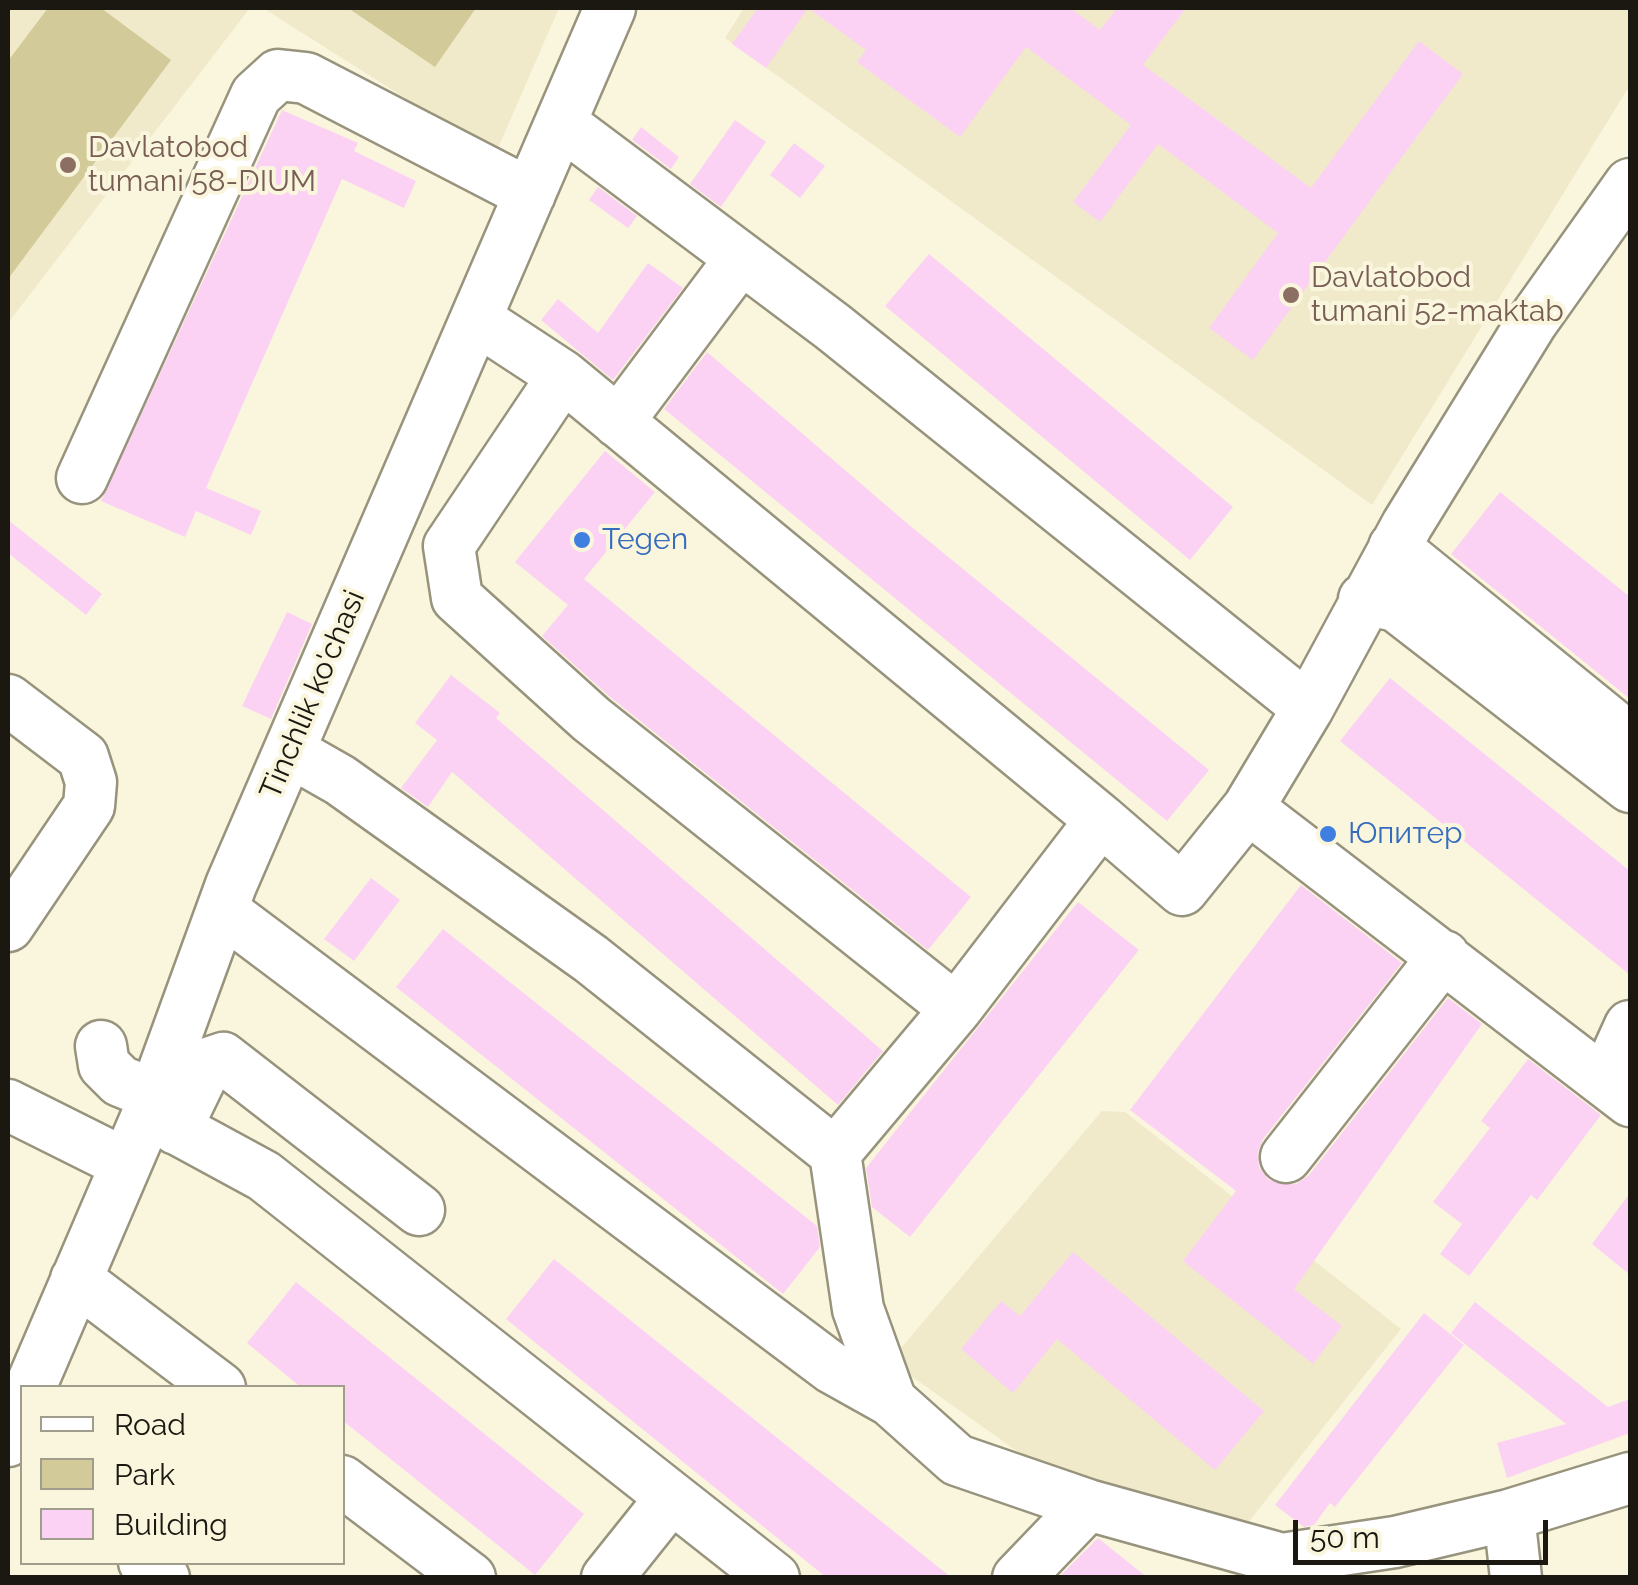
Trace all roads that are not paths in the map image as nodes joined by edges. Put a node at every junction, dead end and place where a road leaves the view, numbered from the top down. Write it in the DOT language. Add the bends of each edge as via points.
graph roads {
  1 [pos="610,8"];
  2 [pos="560,122"];
  3 [pos="1630,184"];
  4 [pos="530,194"];
  5 [pos="741,258"];
  6 [pos="476,319"];
  7 [pos="562,376"];
  8 [pos="618,422"];
  9 [pos="82,478"];
  10 [pos="1394,547"];
  11 [pos="1364,599"];
  12 [pos="8,700"];
  13 [pos="1308,708"];
  14 [pos="1630,739"];
  15 [pos="289,751"];
  16 [pos="1630,787"];
  17 [pos="1248,808"];
  18 [pos="1101,820"];
  19 [pos="222,910"];
  20 [pos="8,926"];
  21 [pos="1444,956"];
  22 [pos="956,1009"];
  23 [pos="1630,1026"];
  24 [pos="101,1046"];
  25 [pos="1618,1091"];
  26 [pos="8,1105"];
  27 [pos="160,1112"];
  28 [pos="835,1153"];
  29 [pos="1286,1157"];
  30 [pos="126,1164"];
  31 [pos="420,1210"];
  32 [pos="76,1279"];
  33 [pos="31,1385"];
  34 [pos="216,1385"];
  35 [pos="891,1401"];
  36 [pos="20,1410"];
  37 [pos="8,1440"];
  38 [pos="1630,1478"];
  39 [pos="345,1483"];
  40 [pos="671,1498"];
  41 [pos="1088,1505"];
  42 [pos="1509,1516"];
  43 [pos="1275,1568"];
  44 [pos="1507,1575"];
  45 [pos="470,1578"];
  46 [pos="606,1578"];
  47 [pos="774,1578"];
  48 [pos="1018,1578"];
  1 -- 2 [label="street, Tinchlik ko'chasi"];
  2 -- 4 [label="street, Tinchlik ko'chasi"];
  2 -- 5 [label="street"];
  3 -- 10 [label="street" via="1532,322"];
  4 -- 6 [label="street, Tinchlik ko'chasi"];
  4 -- 9 [label="street" via="306,78 278,74 256,95"];
  5 -- 8 [label="street"];
  5 -- 13 [label="street"];
  6 -- 7 [label="street"];
  6 -- 15 [label="street, Tinchlik ko'chasi"];
  7 -- 8 [label="street"];
  7 -- 22 [label="street" via="449,546 457,598 591,719"];
  8 -- 18 [label="street"];
  10 -- 11 [label="street"];
  10 -- 14 [label="street"];
  11 -- 13 [label="street"];
  11 -- 16 [label="street" via="1396,606"];
  12 -- 20 [label="street" via="82,757 91,782 89,806"];
  13 -- 17 [label="street"];
  15 -- 19 [label="street, Tinchlik ko'chasi"];
  15 -- 28 [label="street" via="592,959"];
  17 -- 18 [label="street" via="1182,890"];
  17 -- 21 [label="street"];
  18 -- 22 [label="street"];
  19 -- 27 [label="street, Tinchlik ko'chasi"];
  19 -- 35 [label="street" via="832,1368"];
  21 -- 25 [label="street"];
  21 -- 29 [label="street"];
  22 -- 28 [label="street"];
  23 -- 25 [label="street"];
  24 -- 27 [label="street" via="104,1065"];
  26 -- 30 [label="street"];
  27 -- 30 [label="street, Tinchlik ko'chasi"];
  27 -- 31 [label="street" via="208,1063 223,1058"];
  27 -- 40 [label="street" via="264,1176"];
  28 -- 35 [label="street" via="858,1309"];
  30 -- 32 [label="street, Tinchlik ko'chasi"];
  32 -- 33 [label="street, Tinchlik ko'chasi"];
  32 -- 34 [label="street"];
  35 -- 41 [label="street" via="958,1460"];
  36 -- 37 [label="street"];
  38 -- 42 [label="street"];
  39 -- 45 [label="street"];
  40 -- 46 [label="street"];
  40 -- 47 [label="street"];
  41 -- 43 [label="street"];
  41 -- 48 [label="street"];
  42 -- 43 [label="street"];
  42 -- 44 [label="street"];
}
